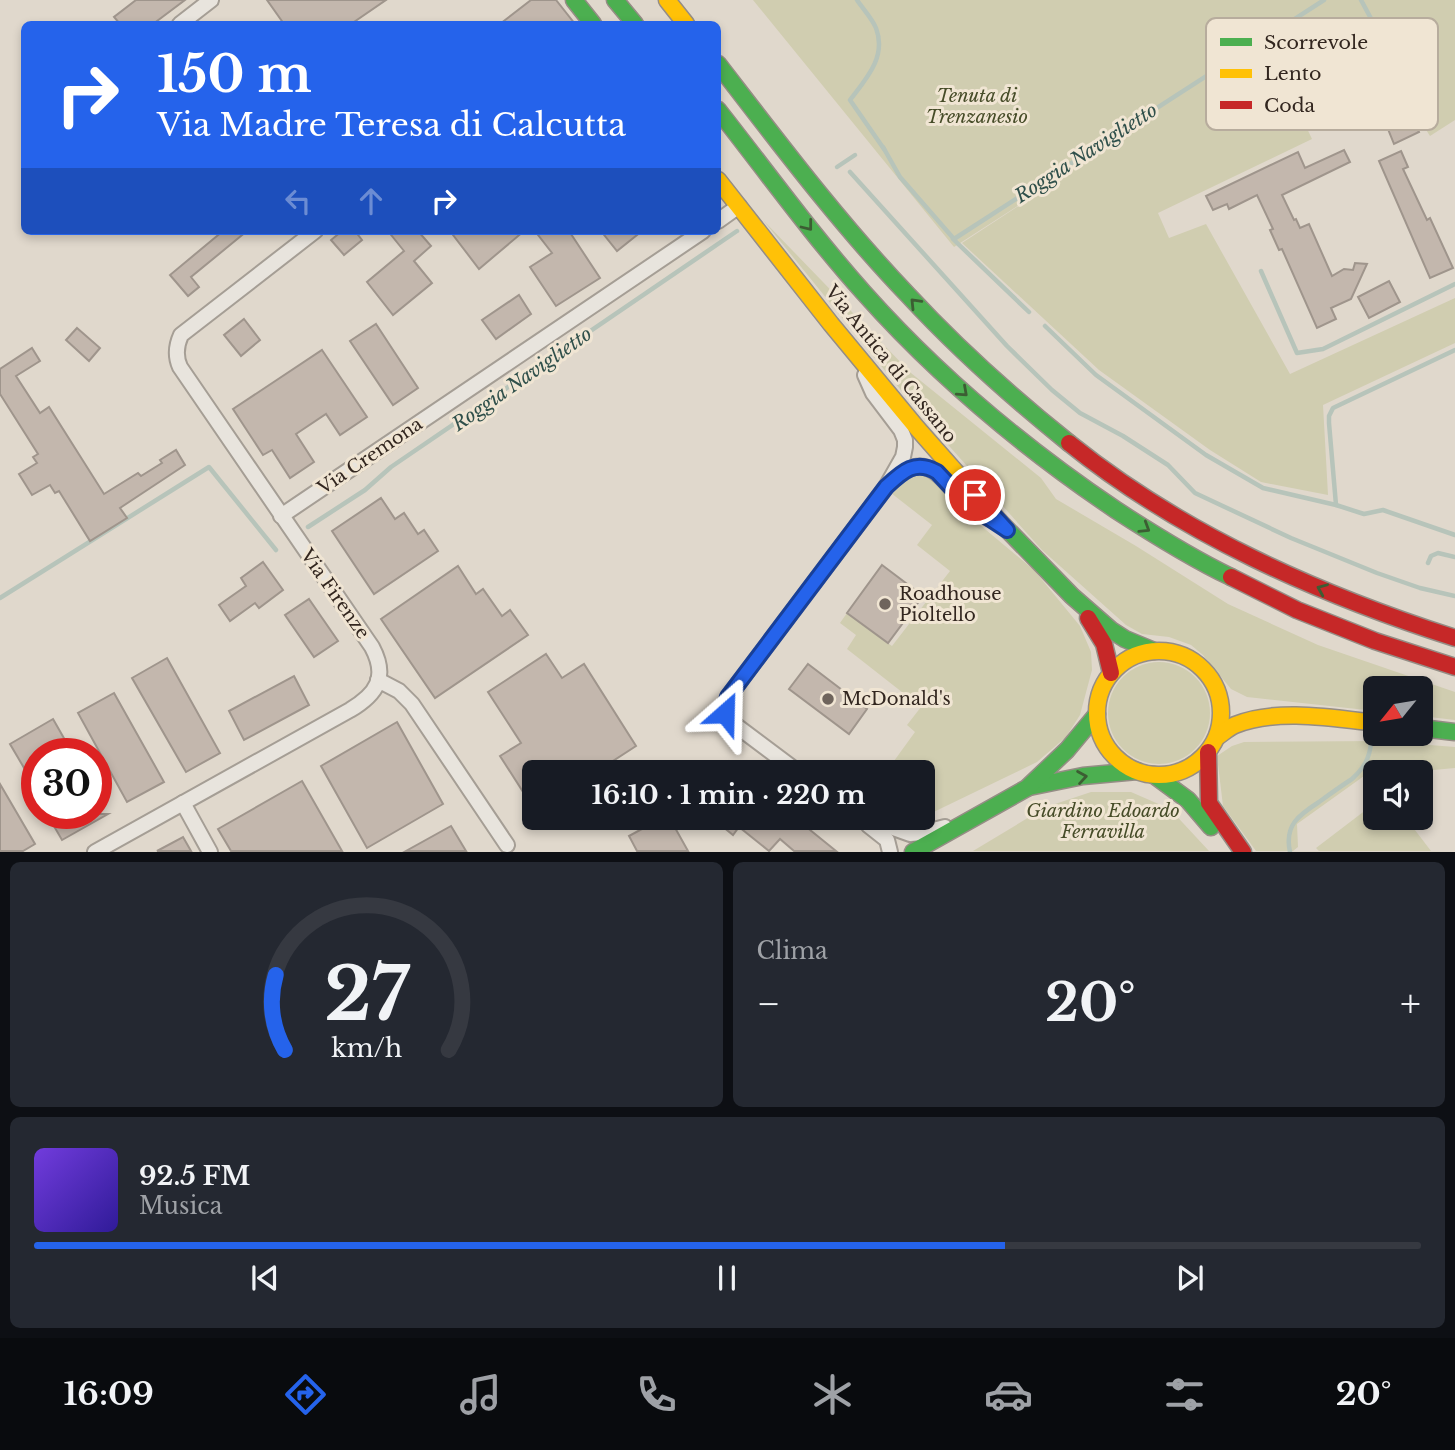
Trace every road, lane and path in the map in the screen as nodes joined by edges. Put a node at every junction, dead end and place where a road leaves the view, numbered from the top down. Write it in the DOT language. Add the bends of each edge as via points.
graph roads {
  1 [pos="211,0"];
  2 [pos="574,0"];
  3 [pos="614,0"];
  4 [pos="633,0"];
  5 [pos="667,0"];
  6 [pos="680,0"];
  7 [pos="184,21"];
  8 [pos="587,21"];
  9 [pos="632,21"];
  10 [pos="650,21"];
  11 [pos="684,21"];
  12 [pos="695,21"];
  13 [pos="721,58"];
  14 [pos="721,68"];
  15 [pos="721,114"];
  16 [pos="721,122"];
  17 [pos="794,161"];
  18 [pos="766,172"];
  19 [pos="721,184"];
  20 [pos="739,206"];
  21 [pos="721,219"];
  22 [pos="310,235"];
  23 [pos="696,235"];
  24 [pos="855,352"];
  25 [pos="886,487"];
  26 [pos="281,516"];
  27 [pos="1007,530"];
  28 [pos="1072,596"];
  29 [pos="1350,601"];
  30 [pos="1290,606"];
  31 [pos="1455,625"];
  32 [pos="1455,638"];
  33 [pos="1154,651"];
  34 [pos="1455,667"];
  35 [pos="1111,673"];
  36 [pos="378,680"];
  37 [pos="1455,680"];
  38 [pos="1219,695"];
  39 [pos="1097,714"];
  40 [pos="1269,717"];
  41 [pos="1363,722"];
  42 [pos="1433,730"];
  43 [pos="1455,732"];
  44 [pos="1217,737"];
  45 [pos="1208,752"];
  46 [pos="782,760"];
  47 [pos="1137,771"];
  48 [pos="1154,775"];
  49 [pos="1027,788"];
  50 [pos="183,803"];
  51 [pos="967,822"];
  52 [pos="876,830"];
  53 [pos="896,830"];
  54 [pos="933,830"];
  55 [pos="935,830"];
  56 [pos="507,845"];
  57 [pos="95,852"];
  58 [pos="210,852"];
  59 [pos="890,852"];
  60 [pos="914,852"];
  61 [pos="1229,852"];
  62 [pos="1243,852"];
  1 -- 7 [label="street"];
  2 -- 8 [label="main road"];
  3 -- 9 [label="main road"];
  4 -- 10 [label="main road"];
  5 -- 11 [label="main road"];
  6 -- 12 [label="main road"];
  13 -- 17 [label="main road"];
  14 -- 17 [label="main road"];
  15 -- 18 [label="main road"];
  16 -- 18 [label="main road"];
  29 -- 17 [label="main road, one-way" via="1205,531 1082,452 918,306"];
  18 -- 30 [label="main road, one-way" via="885,317 1002,426 1149,531"];
  19 -- 20 [label="main road, Via Antica di Cassano"];
  20 -- 21 [label="street"];
  20 -- 24 [label="main road, Via Antica di Cassano"];
  22 -- 26 [label="street, Via Firenze" via="180,335 176,351 180,367"];
  23 -- 26 [label="street, Via Cremona"];
  24 -- 25 [label="street" via="873,393 905,440 903,457"];
  24 -- 27 [label="main road, Via Antica di Cassano"];
  25 -- 27 [label="street" via="907,470 931,469 966,503"];
  25 -- 46 [label="street" via="725,703 730,721"];
  26 -- 36 [label="street, Via Firenze" via="372,647"];
  27 -- 28 [label="main road, Via Antica di Cassano"];
  28 -- 33 [label="main road, Via Antica di Cassano" via="1116,634"];
  28 -- 35 [label="main road, Via Antica di Cassano" via="1101,638"];
  29 -- 31 [label="main road"];
  29 -- 32 [label="main road"];
  30 -- 34 [label="main road"];
  30 -- 37 [label="main road" via="1332,636"];
  33 -- 35 [label="main road" via="1128,659"];
  33 -- 38 [label="main road" via="1194,661 1208,674"];
  35 -- 39 [label="main road" via="1100,692"];
  36 -- 50 [label="street" via="364,702"];
  36 -- 56 [label="street" via="408,699"];
  38 -- 40 [label="main road" via="1242,709"];
  38 -- 44 [label="main road" via="1222,717"];
  39 -- 47 [label="main road" via="1108,748"];
  39 -- 49 [label="main road"];
  40 -- 41 [label="main road"];
  40 -- 44 [label="main road" via="1235,725"];
  42 -- 43 [label="main road"];
  44 -- 45 [label="main road"];
  45 -- 48 [label="main road" via="1183,771"];
  45 -- 62 [label="main road" via="1209,803"];
  47 -- 48 [label="main road"];
  49 -- 47 [label="main road, one-way"];
  48 -- 61 [label="main road" via="1192,803"];
  49 -- 51 [label="main road"];
  50 -- 57 [label="street"];
  50 -- 58 [label="street"];
  51 -- 55 [label="street"];
  51 -- 60 [label="main road"];
  52 -- 59 [label="street"];
  53 -- 54 [label="street" via="916,834"];
}
